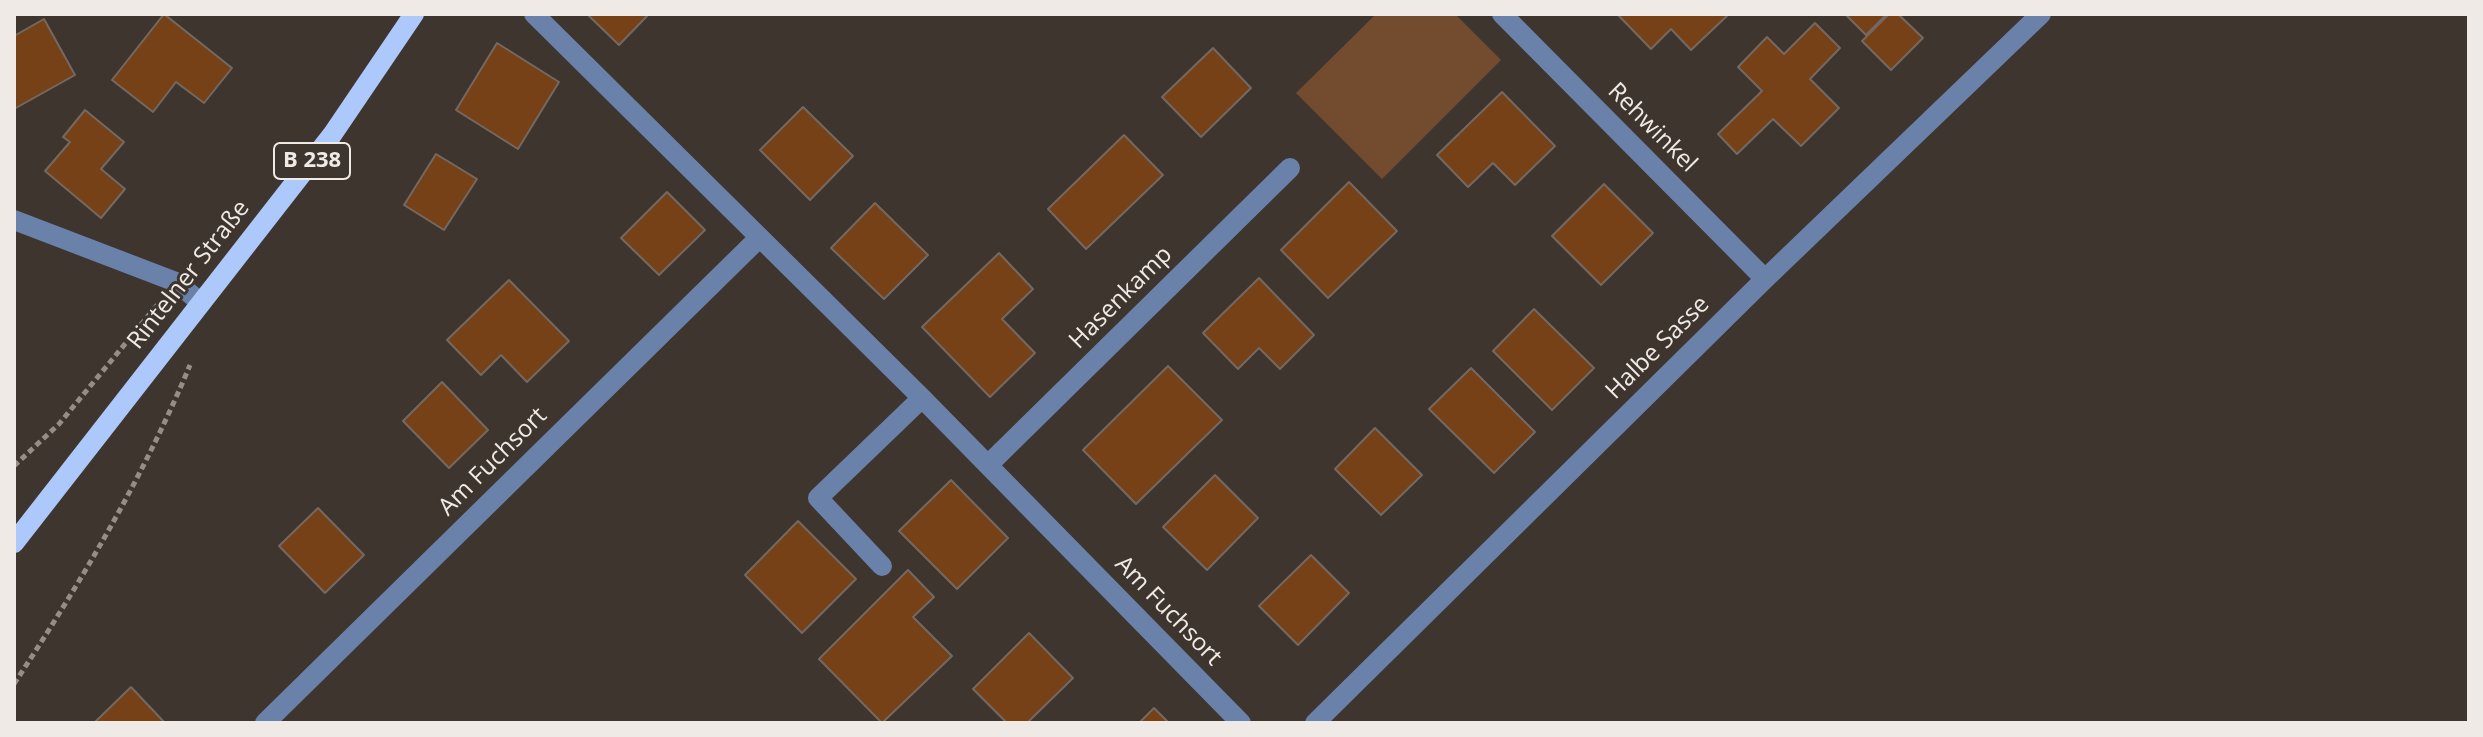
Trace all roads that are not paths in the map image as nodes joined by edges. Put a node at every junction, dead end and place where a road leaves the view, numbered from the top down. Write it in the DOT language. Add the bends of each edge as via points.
graph roads {
  1 [pos="414,14"];
  2 [pos="534,14"];
  3 [pos="1502,14"];
  4 [pos="2041,14"];
  5 [pos="1290,168"];
  6 [pos="14,220"];
  7 [pos="758,239"];
  8 [pos="1765,279"];
  9 [pos="200,302"];
  10 [pos="922,398"];
  11 [pos="988,465"];
  12 [pos="14,543"];
  13 [pos="882,566"];
  14 [pos="265,723"];
  15 [pos="1241,723"];
  16 [pos="1315,723"];
  1 -- 9 [label="main road, Rintelner Straße / B 238" via="332,135"];
  2 -- 7 [label="street, Am Fuchsort"];
  3 -- 8 [label="street, Rehwinkel"];
  4 -- 8 [label="street, Halbe Sasse"];
  5 -- 11 [label="street, Hasenkamp"];
  6 -- 9 [label="street" via="176,282"];
  7 -- 10 [label="street, Am Fuchsort"];
  7 -- 14 [label="street, Am Fuchsort"];
  8 -- 16 [label="street, Halbe Sasse"];
  9 -- 12 [label="main road, Rintelner Straße / B 238"];
  10 -- 11 [label="street, Am Fuchsort"];
  10 -- 13 [label="street" via="818,498"];
  11 -- 15 [label="street, Am Fuchsort"];
}
